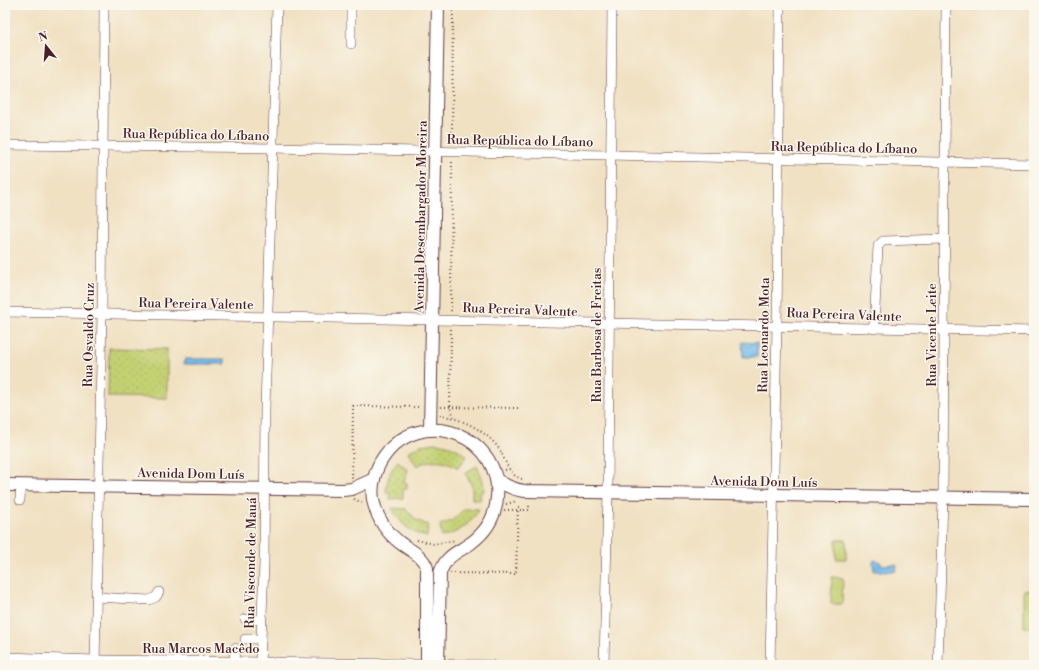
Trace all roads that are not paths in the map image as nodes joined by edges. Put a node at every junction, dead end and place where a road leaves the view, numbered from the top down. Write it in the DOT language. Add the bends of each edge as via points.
graph roads {
  1 [pos="104,5"];
  2 [pos="277,5"];
  3 [pos="351,5"];
  4 [pos="438,5"];
  5 [pos="612,5"];
  6 [pos="780,5"];
  7 [pos="946,5"];
  8 [pos="351,44"];
  9 [pos="5,145"];
  10 [pos="103,146"];
  11 [pos="273,148"];
  12 [pos="435,151"];
  13 [pos="611,155"];
  14 [pos="778,158"];
  15 [pos="945,162"];
  16 [pos="1034,164"];
  17 [pos="944,239"];
  18 [pos="5,312"];
  19 [pos="102,314"];
  20 [pos="268,317"];
  21 [pos="432,320"];
  22 [pos="609,324"];
  23 [pos="777,326"];
  24 [pos="874,329"];
  25 [pos="944,330"];
  26 [pos="1034,331"];
  27 [pos="430,430"];
  28 [pos="374,479"];
  29 [pos="497,480"];
  30 [pos="5,485"];
  31 [pos="21,485"];
  32 [pos="98,486"];
  33 [pos="264,489"];
  34 [pos="608,492"];
  35 [pos="773,495"];
  36 [pos="943,497"];
  37 [pos="1034,499"];
  38 [pos="20,500"];
  39 [pos="159,592"];
  40 [pos="96,597"];
  41 [pos="245,619"];
  42 [pos="261,620"];
  43 [pos="245,639"];
  44 [pos="261,639"];
  45 [pos="235,648"];
  46 [pos="5,657"];
  47 [pos="234,662"];
  48 [pos="95,663"];
  49 [pos="260,663"];
  50 [pos="432,665"];
  51 [pos="492,665"];
  52 [pos="604,665"];
  53 [pos="770,665"];
  54 [pos="938,665"];
  1 -- 10 [label="street, Rua Osvaldo Cruz"];
  2 -- 11 [label="street, Rua Visconde de Mauá"];
  3 -- 8 [label="street"];
  4 -- 12 [label="main road, Avenida Desembargador Moreira"];
  5 -- 13 [label="street, Rua Barbosa de Freitas"];
  6 -- 14 [label="street, Rua Leonardo Mota"];
  7 -- 15 [label="street, Rua Vicente Leite"];
  9 -- 10 [label="street, Rua República do Líbano"];
  10 -- 11 [label="street, Rua República do Líbano"];
  10 -- 19 [label="street, Rua Osvaldo Cruz"];
  11 -- 12 [label="street, Rua República do Líbano"];
  11 -- 20 [label="street, Rua Visconde de Mauá"];
  12 -- 13 [label="street, Rua República do Líbano"];
  12 -- 21 [label="main road, Avenida Desembargador Moreira"];
  13 -- 14 [label="street, Rua República do Líbano"];
  13 -- 22 [label="street, Rua Barbosa de Freitas"];
  14 -- 15 [label="street, Rua República do Líbano"];
  14 -- 23 [label="street, Rua Leonardo Mota"];
  15 -- 16 [label="street, Rua República do Líbano"];
  15 -- 17 [label="street, Rua Vicente Leite"];
  17 -- 24 [label="street" via="880,243"];
  17 -- 25 [label="street, Rua Vicente Leite"];
  18 -- 19 [label="street, Rua Pereira Valente"];
  19 -- 20 [label="street, Rua Pereira Valente"];
  19 -- 32 [label="street, Rua Osvaldo Cruz"];
  20 -- 21 [label="street, Rua Pereira Valente"];
  20 -- 33 [label="street, Rua Visconde de Mauá"];
  21 -- 22 [label="street, Rua Pereira Valente"];
  21 -- 27 [label="main road, Avenida Desembargador Moreira"];
  22 -- 23 [label="street, Rua Pereira Valente"];
  22 -- 34 [label="street, Rua Barbosa de Freitas"];
  23 -- 24 [label="street, Rua Pereira Valente"];
  23 -- 35 [label="street, Rua Leonardo Mota"];
  24 -- 25 [label="street, Rua Pereira Valente"];
  25 -- 26 [label="street, Rua Pereira Valente"];
  25 -- 36 [label="street, Rua Vicente Leite"];
  27 -- 28 [label="main road" via="412,434 394,444 383,457"];
  27 -- 29 [label="main road" via="446,431 472,442 486,455"];
  28 -- 33 [label="main road, Avenida Dom Luís" via="348,490"];
  28 -- 50 [label="main road" via="373,500 382,523 399,542 416,553 427,568"];
  29 -- 34 [label="main road, Avenida Dom Luís" via="515,490"];
  29 -- 50 [label="main road" via="496,505 490,522 483,533 452,554 440,573"];
  30 -- 31 [label="main road, Avenida Dom Luís"];
  31 -- 32 [label="main road, Avenida Dom Luís"];
  31 -- 38 [label="street"];
  32 -- 33 [label="main road, Avenida Dom Luís"];
  32 -- 40 [label="street, Rua Osvaldo Cruz"];
  33 -- 42 [label="street, Rua Visconde de Mauá"];
  34 -- 35 [label="main road, Avenida Dom Luís"];
  34 -- 52 [label="street, Rua Barbosa de Freitas"];
  35 -- 36 [label="main road, Avenida Dom Luís"];
  35 -- 53 [label="street, Rua Leonardo Mota"];
  36 -- 37 [label="main road, Avenida Dom Luís"];
  36 -- 54 [label="street, Rua Vicente Leite"];
  39 -- 40 [label="street" via="150,600"];
  40 -- 48 [label="street, Rua Osvaldo Cruz"];
  41 -- 42 [label="street"];
  42 -- 44 [label="street, Rua Visconde de Mauá"];
  43 -- 44 [label="street"];
  44 -- 49 [label="street, Rua Visconde de Mauá"];
  45 -- 47 [label="street"];
  46 -- 48 [label="street, Rua Marcos Macêdo"];
  47 -- 48 [label="street, Rua Marcos Macêdo"];
  47 -- 49 [label="street, Rua Marcos Macêdo"];
  49 -- 50 [label="street, Rua Marcos Macêdo"];
  50 -- 51 [label="street, Rua Marcos Macêdo"];
}
